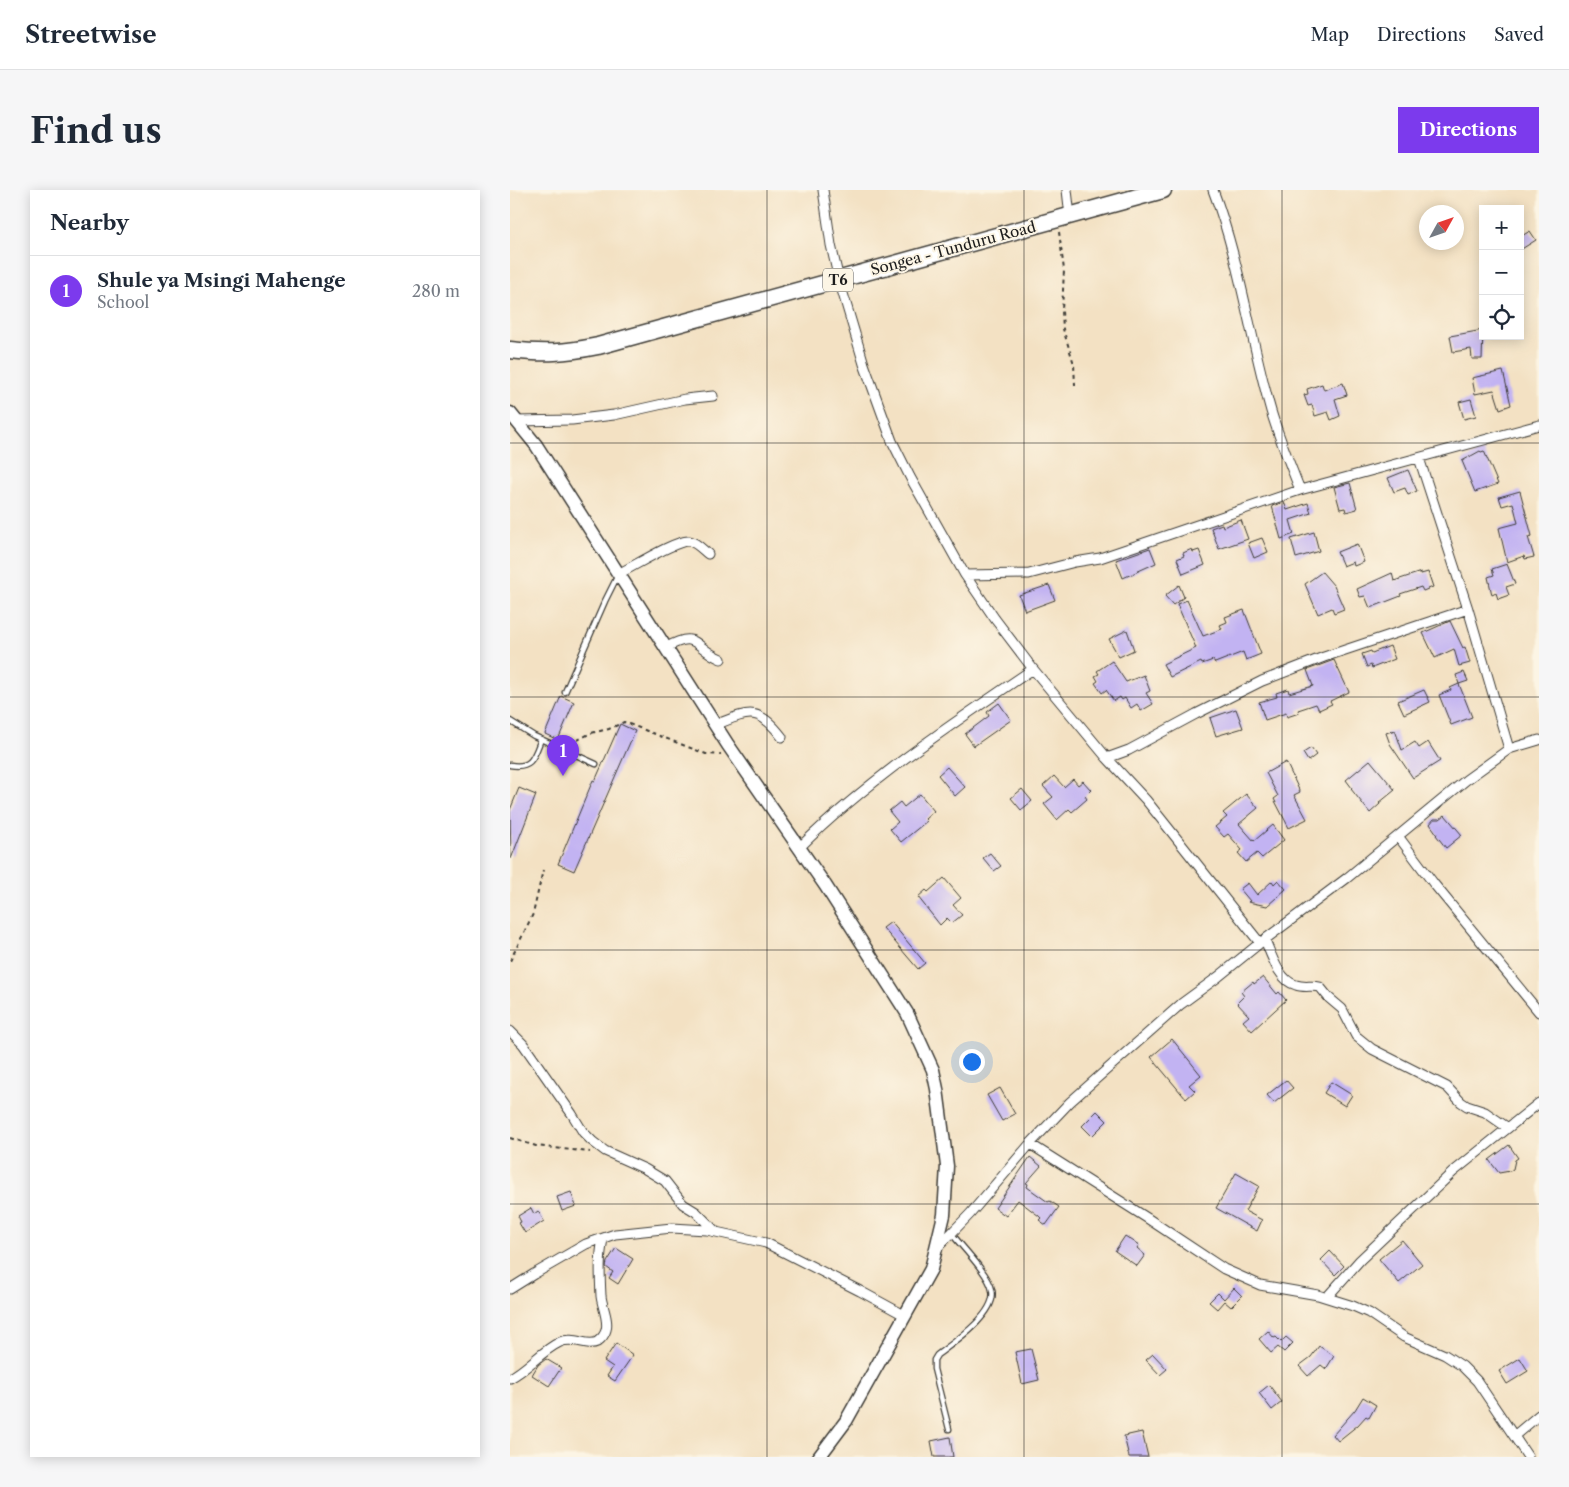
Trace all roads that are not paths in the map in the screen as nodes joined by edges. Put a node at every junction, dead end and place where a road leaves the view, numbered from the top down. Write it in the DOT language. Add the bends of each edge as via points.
graph roads {
  1 [pos="823,190"];
  2 [pos="1067,190"];
  3 [pos="1163,190"];
  4 [pos="1213,190"];
  5 [pos="1063,218"];
  6 [pos="839,280"];
  7 [pos="510,350"];
  8 [pos="713,396"];
  9 [pos="513,417"];
  10 [pos="1539,425"];
  11 [pos="1419,458"];
  12 [pos="1300,490"];
  13 [pos="708,554"];
  14 [pos="618,574"];
  15 [pos="965,575"];
  16 [pos="1468,609"];
  17 [pos="664,648"];
  18 [pos="721,659"];
  19 [pos="1033,669"];
  20 [pos="565,692"];
  21 [pos="510,721"];
  22 [pos="715,724"];
  23 [pos="782,737"];
  24 [pos="541,739"];
  25 [pos="1539,740"];
  26 [pos="1509,749"];
  27 [pos="1107,758"];
  28 [pos="596,764"];
  29 [pos="510,765"];
  30 [pos="1398,836"];
  31 [pos="799,848"];
  32 [pos="1263,941"];
  33 [pos="1539,1012"];
  34 [pos="510,1031"];
  35 [pos="1539,1103"];
  36 [pos="1508,1128"];
  37 [pos="1030,1144"];
  38 [pos="715,1231"];
  39 [pos="952,1234"];
  40 [pos="603,1238"];
  41 [pos="937,1248"];
  42 [pos="510,1289"];
  43 [pos="1327,1297"];
  44 [pos="906,1316"];
  45 [pos="510,1378"];
  46 [pos="1539,1415"];
  47 [pos="949,1429"];
  48 [pos="1514,1436"];
  49 [pos="819,1457"];
  50 [pos="1528,1457"];
  1 -- 6 [label="street" via="830,245"];
  2 -- 5 [label="street"];
  3 -- 5 [label="highway, Songea - Tunduru Road / T6"];
  4 -- 12 [label="street" via="1246,305 1271,412"];
  5 -- 6 [label="highway, Songea - Tunduru Road / T6"];
  6 -- 7 [label="highway, Songea - Tunduru Road / T6" via="598,346 544,354"];
  6 -- 15 [label="street" via="864,364 892,441"];
  8 -- 9 [label="street" via="572,420"];
  9 -- 14 [label="street" via="536,445"];
  10 -- 11 [label="street"];
  11 -- 12 [label="street"];
  11 -- 16 [label="street"];
  12 -- 15 [label="street" via="1100,558 1029,574"];
  13 -- 14 [label="street" via="688,541"];
  14 -- 17 [label="street"];
  14 -- 20 [label="lane"];
  15 -- 19 [label="street"];
  16 -- 26 [label="street"];
  16 -- 27 [label="street" via="1262,681 1130,750"];
  17 -- 18 [label="street" via="680,639 688,639"];
  17 -- 22 [label="street"];
  19 -- 27 [label="street"];
  19 -- 31 [label="street" via="912,753 827,820"];
  21 -- 24 [label="lane"];
  22 -- 23 [label="street" via="754,713 766,718"];
  22 -- 31 [label="street"];
  24 -- 28 [label="lane"];
  24 -- 29 [label="lane" via="528,763 521,767"];
  25 -- 26 [label="street"];
  26 -- 30 [label="street"];
  27 -- 32 [label="street"];
  30 -- 32 [label="street"];
  30 -- 33 [label="street"];
  31 -- 41 [label="street" via="907,1013 933,1070 947,1166 944,1215"];
  32 -- 36 [label="street" via="1286,979 1298,986 1320,987 1342,1009 1356,1036 1372,1049 1447,1087 1461,1102 1485,1112"];
  32 -- 37 [label="street" via="1181,1004 1070,1102"];
  34 -- 38 [label="street" via="523,1044 583,1132 605,1151 665,1181 683,1204"];
  35 -- 36 [label="street"];
  36 -- 43 [label="street" via="1453,1172 1360,1260"];
  37 -- 39 [label="street"];
  37 -- 43 [label="street" via="1224,1269 1260,1285"];
  38 -- 40 [label="street" via="672,1228"];
  38 -- 44 [label="street" via="766,1243"];
  39 -- 41 [label="street"];
  39 -- 47 [label="lane" via="989,1281 993,1291 989,1306 974,1325 934,1360"];
  40 -- 42 [label="street" via="562,1257"];
  40 -- 45 [label="street" via="601,1280 607,1324 602,1338 590,1344 580,1340 562,1341"];
  41 -- 44 [label="street" via="931,1269"];
  43 -- 48 [label="street" via="1369,1313 1404,1338 1445,1354 1462,1366 1477,1381"];
  44 -- 49 [label="street" via="846,1421"];
  46 -- 48 [label="street"];
  48 -- 50 [label="street"];
}
